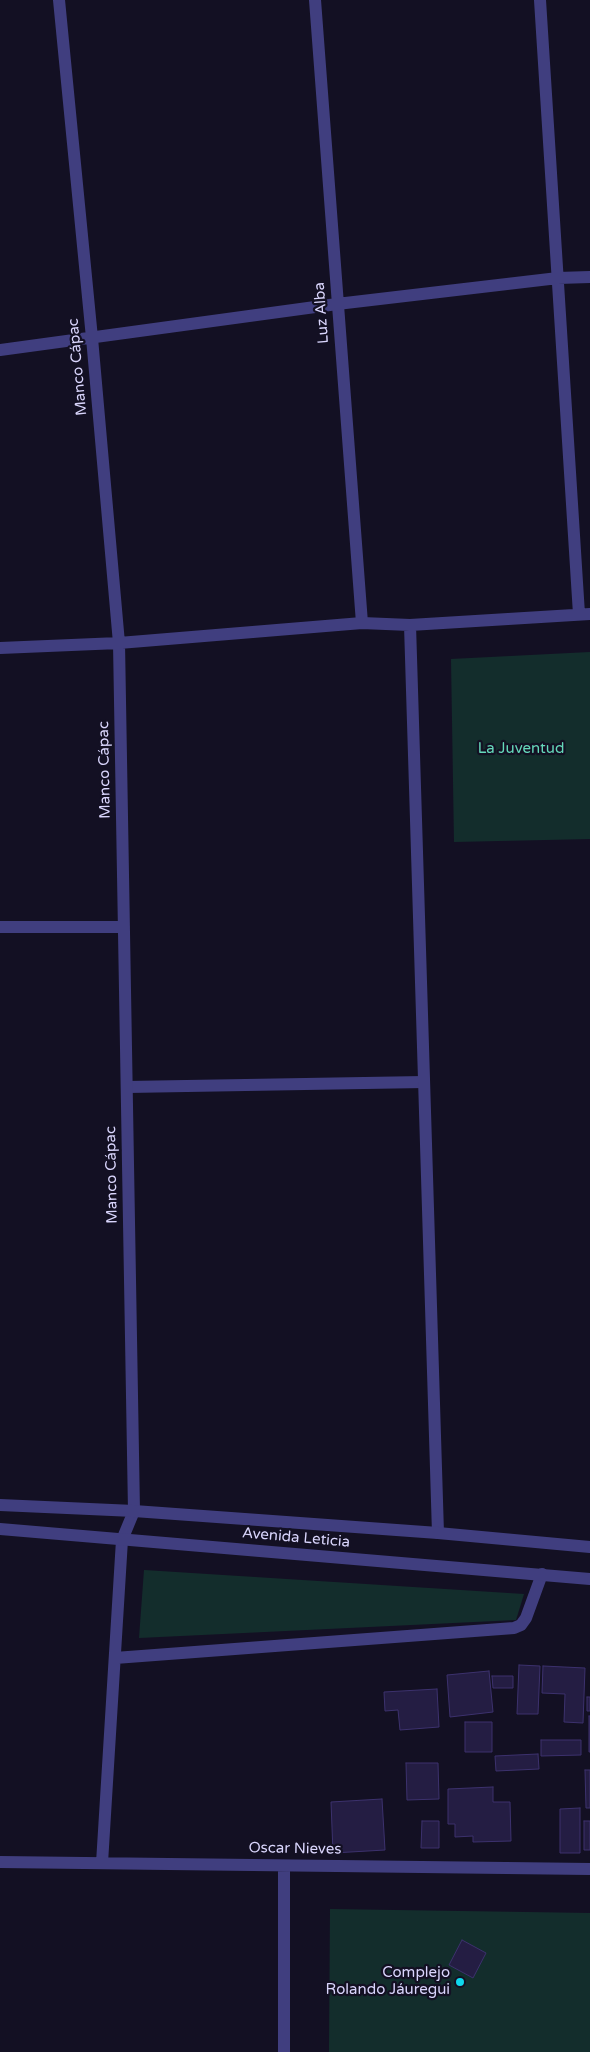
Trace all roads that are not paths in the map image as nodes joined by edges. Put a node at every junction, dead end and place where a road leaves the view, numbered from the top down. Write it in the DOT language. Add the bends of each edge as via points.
graph roads {
  1 [pos="59,0"];
  2 [pos="315,0"];
  3 [pos="540,0"];
  4 [pos="590,277"];
  5 [pos="558,278"];
  6 [pos="338,304"];
  7 [pos="92,338"];
  8 [pos="0,350"];
  9 [pos="584,614"];
  10 [pos="362,623"];
  11 [pos="410,625"];
  12 [pos="119,643"];
  13 [pos="0,648"];
  14 [pos="0,927"];
  15 [pos="124,927"];
  16 [pos="424,1082"];
  17 [pos="127,1086"];
  18 [pos="0,1505"];
  19 [pos="134,1511"];
  20 [pos="0,1528"];
  21 [pos="438,1533"];
  22 [pos="122,1540"];
  23 [pos="590,1547"];
  24 [pos="542,1574"];
  25 [pos="590,1578"];
  26 [pos="115,1658"];
  27 [pos="0,1862"];
  28 [pos="102,1864"];
  29 [pos="284,1866"];
  30 [pos="590,1869"];
  31 [pos="284,2052"];
  1 -- 7 [label="street, Manco Cápac"];
  2 -- 6 [label="street, Luz Alba"];
  3 -- 5 [label="street"];
  4 -- 5 [label="street"];
  5 -- 6 [label="street"];
  5 -- 9 [label="street"];
  6 -- 7 [label="street"];
  6 -- 10 [label="street, Luz Alba"];
  7 -- 8 [label="street"];
  7 -- 12 [label="street, Manco Cápac"];
  9 -- 11 [label="street"];
  10 -- 11 [label="street"];
  10 -- 12 [label="street"];
  11 -- 16 [label="street"];
  12 -- 13 [label="street"];
  12 -- 15 [label="street, Manco Cápac"];
  14 -- 15 [label="street"];
  15 -- 17 [label="street, Manco Cápac"];
  16 -- 17 [label="street"];
  16 -- 21 [label="street"];
  17 -- 19 [label="street, Manco Cápac"];
  18 -- 19 [label="street, Avenida Leticia"];
  19 -- 21 [label="street, Avenida Leticia"];
  19 -- 22 [label="street, Manco Cápac"];
  20 -- 22 [label="street, Avenida Leticia"];
  21 -- 23 [label="street, Avenida Leticia"];
  22 -- 24 [label="street, Avenida Leticia"];
  22 -- 26 [label="street, Manco Cápac"];
  24 -- 25 [label="street, Avenida Leticia"];
  24 -- 26 [label="street" via="526,1618 514,1628"];
  26 -- 28 [label="street, Manco Cápac"];
  27 -- 28 [label="street, Oscar Nieves"];
  28 -- 29 [label="street, Oscar Nieves"];
  29 -- 30 [label="street, Oscar Nieves"];
  29 -- 31 [label="street"];
}
